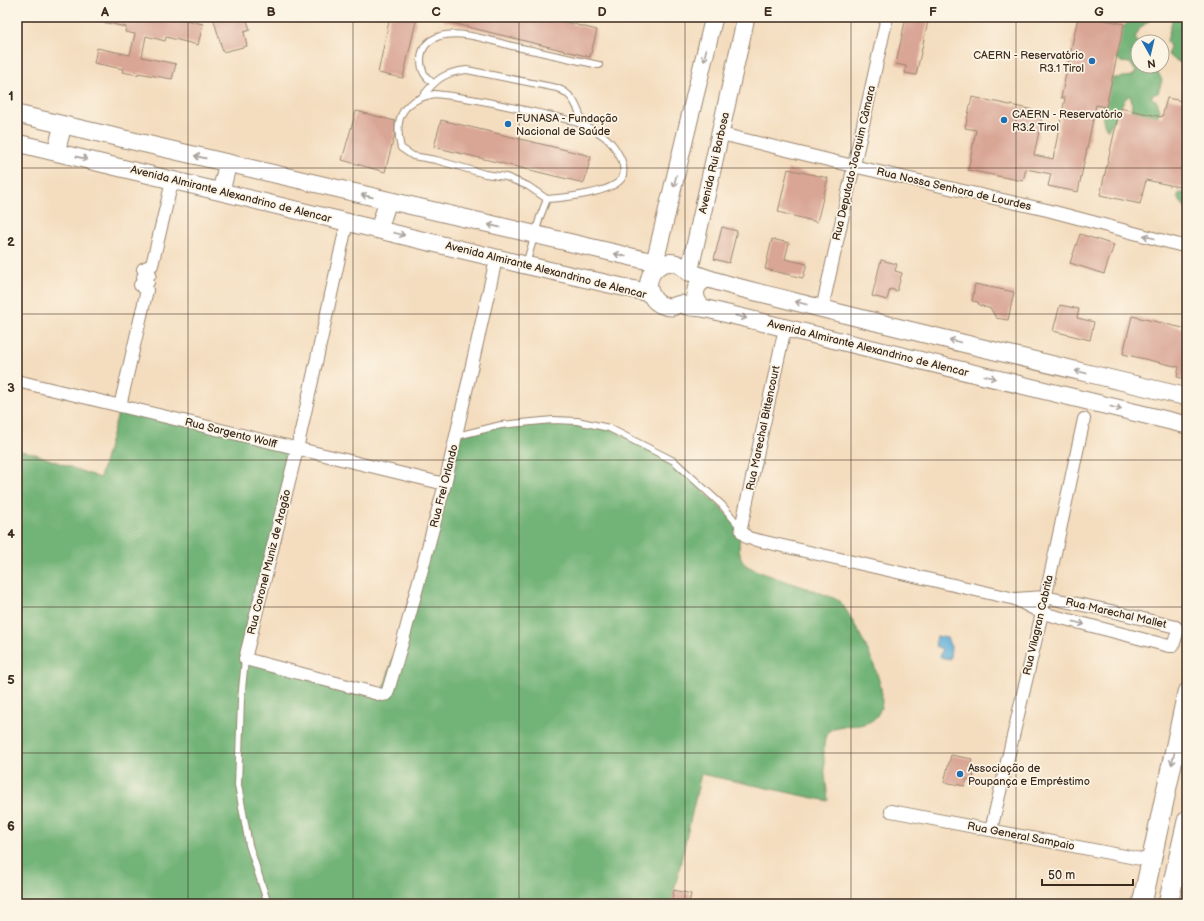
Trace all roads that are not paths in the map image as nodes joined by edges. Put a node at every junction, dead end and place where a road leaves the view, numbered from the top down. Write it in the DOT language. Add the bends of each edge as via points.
graph roads {
  1 [pos="714,17"];
  2 [pos="746,17"];
  3 [pos="887,17"];
  4 [pos="598,65"];
  5 [pos="433,83"];
  6 [pos="423,96"];
  7 [pos="17,114"];
  8 [pos="63,125"];
  9 [pos="584,125"];
  10 [pos="721,134"];
  11 [pos="17,142"];
  12 [pos="56,152"];
  13 [pos="228,163"];
  14 [pos="853,166"];
  15 [pos="170,190"];
  16 [pos="221,191"];
  17 [pos="547,199"];
  18 [pos="388,201"];
  19 [pos="347,222"];
  20 [pos="379,230"];
  21 [pos="535,236"];
  22 [pos="1187,247"];
  23 [pos="694,249"];
  24 [pos="526,266"];
  25 [pos="657,267"];
  26 [pos="494,268"];
  27 [pos="688,272"];
  28 [pos="713,280"];
  29 [pos="650,293"];
  30 [pos="681,304"];
  31 [pos="703,308"];
  32 [pos="822,309"];
  33 [pos="785,328"];
  34 [pos="17,381"];
  35 [pos="1187,397"];
  36 [pos="120,406"];
  37 [pos="1084,419"];
  38 [pos="1187,425"];
  39 [pos="457,436"];
  40 [pos="297,449"];
  41 [pos="445,484"];
  42 [pos="741,528"];
  43 [pos="1045,597"];
  44 [pos="1015,599"];
  45 [pos="1042,613"];
  46 [pos="245,659"];
  47 [pos="1187,693"];
  48 [pos="891,811"];
  49 [pos="1187,821"];
  50 [pos="991,830"];
  51 [pos="1152,861"];
  52 [pos="268,904"];
  53 [pos="1142,904"];
  54 [pos="1168,904"];
  1 -- 25 [label="main road, one-way" via="656,257"];
  2 -- 10 [label="main road, Avenida Rui Barbosa"];
  3 -- 14 [label="street, Rua Deputado Joaquim Câmara"];
  4 -- 5 [label="lane" via="467,36 441,36 430,40 423,49 421,58 421,68"];
  5 -- 6 [label="lane"];
  5 -- 9 [label="lane" via="455,71 466,70 557,88 571,97"];
  6 -- 9 [label="lane" via="458,96 563,118"];
  6 -- 17 [label="lane" via="413,100 402,112 399,139 401,148 413,156 506,177 528,186"];
  7 -- 8 [label="main road"];
  8 -- 12 [label="main road"];
  13 -- 8 [label="main road, one-way"];
  9 -- 17 [label="lane" via="614,145 624,171 622,179 604,190"];
  10 -- 14 [label="street, Rua Nossa Senhora de Lourdes"];
  10 -- 23 [label="main road, Avenida Rui Barbosa"];
  11 -- 12 [label="main road, Avenida Almirante Alexandrino de Alencar"];
  12 -- 16 [label="main road, Avenida Almirante Alexandrino de Alencar, one-way"];
  13 -- 16 [label="main road"];
  18 -- 13 [label="main road, one-way"];
  22 -- 14 [label="street, Rua Nossa Senhora de Lourdes, one-way" via="1047,210"];
  14 -- 32 [label="street, Rua Deputado Joaquim Câmara"];
  15 -- 36 [label="street" via="152,265 143,269 150,274 143,277 148,282 140,284 147,290"];
  16 -- 19 [label="main road, Avenida Almirante Alexandrino de Alencar"];
  17 -- 21 [label="lane"];
  18 -- 20 [label="main road"];
  21 -- 18 [label="main road, one-way"];
  19 -- 20 [label="main road, Avenida Almirante Alexandrino de Alencar"];
  19 -- 40 [label="street, Rua Coronel Muniz de Aragão"];
  20 -- 24 [label="main road, Avenida Almirante Alexandrino de Alencar, one-way"];
  21 -- 24 [label="lane"];
  25 -- 21 [label="main road, one-way" via="649,261"];
  23 -- 27 [label="main road, Avenida Rui Barbosa"];
  23 -- 28 [label="main road" via="698,265"];
  24 -- 29 [label="main road, Avenida Almirante Alexandrino de Alencar"];
  25 -- 27 [label="main road" via="663,264 677,264"];
  25 -- 29 [label="main road" via="649,279"];
  26 -- 39 [label="street, Rua Frei Orlando"];
  27 -- 28 [label="main road"];
  27 -- 30 [label="main road, Avenida Rui Barbosa" via="692,289"];
  28 -- 31 [label="main road" via="698,284 695,295"];
  32 -- 28 [label="main road, one-way"];
  29 -- 30 [label="main road, Avenida Almirante Alexandrino de Alencar" via="655,301 663,306"];
  30 -- 31 [label="main road, Avenida Almirante Alexandrino de Alencar"];
  31 -- 33 [label="main road, Avenida Almirante Alexandrino de Alencar, one-way"];
  35 -- 32 [label="main road, one-way"];
  33 -- 38 [label="main road, Avenida Almirante Alexandrino de Alencar, one-way"];
  33 -- 42 [label="street, Rua Marechal Bittencourt"];
  34 -- 36 [label="street, Rua Sargento Wolff"];
  36 -- 40 [label="street, Rua Sargento Wolff"];
  37 -- 43 [label="street, Rua Vilagran Cabrita"];
  39 -- 41 [label="street, Rua Frei Orlando"];
  39 -- 42 [label="lane" via="501,425 553,420 577,421 610,428 674,461 722,505"];
  40 -- 41 [label="street, Rua Sargento Wolff"];
  40 -- 46 [label="street, Rua Coronel Muniz de Aragão"];
  41 -- 46 [label="street, Rua Frei Orlando" via="389,691 385,695"];
  42 -- 44 [label="street, Rua Marechal Mallet" via="748,538"];
  43 -- 44 [label="street, Rua Marechal Mallet"];
  43 -- 45 [label="street, Rua Vilagran Cabrita"];
  45 -- 43 [label="street, Rua Marechal Mallet, one-way" via="1169,646 1173,646 1178,630 1169,625"];
  44 -- 45 [label="street, Rua Marechal Mallet"];
  45 -- 50 [label="street, Rua Vilagran Cabrita"];
  46 -- 52 [label="lane, Rua Coronel Muniz de Aragão" via="238,785 249,846"];
  47 -- 51 [label="main road, one-way"];
  48 -- 50 [label="street, Rua General Sampaio"];
  49 -- 54 [label="main road"];
  50 -- 51 [label="street, Rua General Sampaio"];
  51 -- 53 [label="main road"];
}
